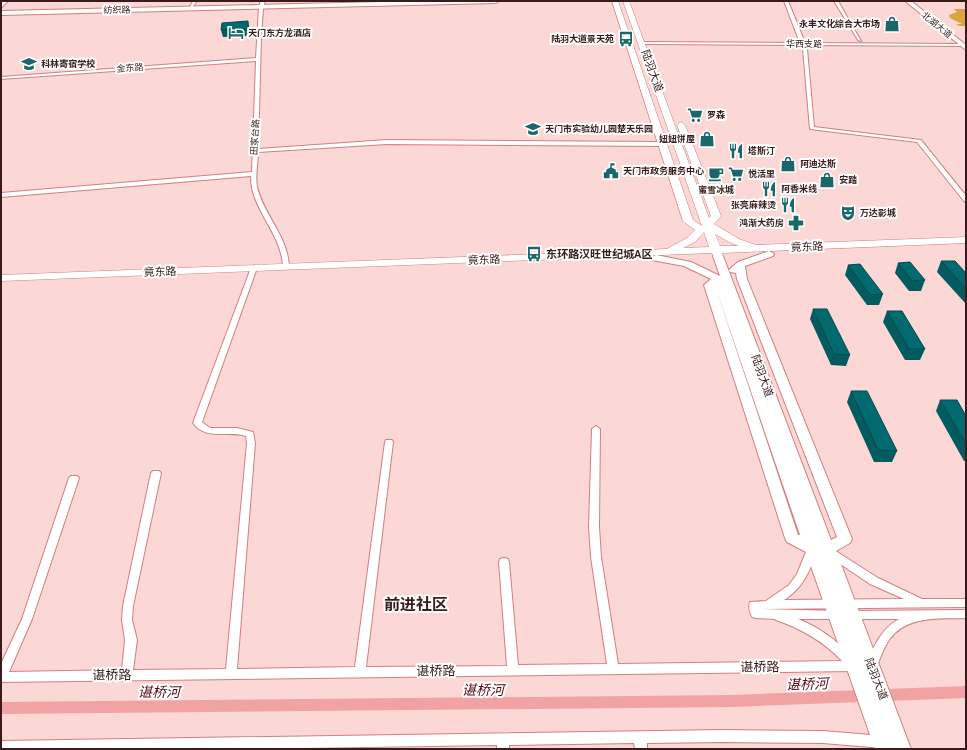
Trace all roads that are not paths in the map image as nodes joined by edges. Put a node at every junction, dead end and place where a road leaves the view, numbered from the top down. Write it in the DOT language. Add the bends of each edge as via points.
graph roads {
  1 [pos="5,1"];
  2 [pos="195,1"];
  3 [pos="496,1"];
  4 [pos="615,1"];
  5 [pos="622,1"];
  6 [pos="626,1"];
  7 [pos="632,1"];
  8 [pos="786,1"];
  9 [pos="836,1"];
  10 [pos="908,1"];
  11 [pos="912,1"];
  12 [pos="262,4"];
  13 [pos="1,6"];
  14 [pos="190,8"];
  15 [pos="1,13"];
  16 [pos="860,40"];
  17 [pos="645,43"];
  18 [pos="804,44"];
  19 [pos="965,46"];
  20 [pos="259,59"];
  21 [pos="1,78"];
  22 [pos="672,103"];
  23 [pos="678,118"];
  24 [pos="662,144"];
  25 [pos="255,151"];
  26 [pos="254,174"];
  27 [pos="1,195"];
  28 [pos="966,200"];
  29 [pos="705,228"];
  30 [pos="966,240"];
  31 [pos="966,246"];
  32 [pos="767,251"];
  33 [pos="713,253"];
  34 [pos="656,256"];
  35 [pos="740,266"];
  36 [pos="286,267"];
  37 [pos="252,271"];
  38 [pos="1,278"];
  39 [pos="722,278"];
  40 [pos="1,284"];
  41 [pos="596,429"];
  42 [pos="389,442"];
  43 [pos="156,473"];
  44 [pos="74,478"];
  45 [pos="812,549"];
  46 [pos="827,549"];
  47 [pos="504,562"];
  48 [pos="966,602"];
  49 [pos="922,603"];
  50 [pos="833,609"];
  51 [pos="849,609"];
  52 [pos="770,610"];
  53 [pos="926,614"];
  54 [pos="966,614"];
  55 [pos="613,669"];
  56 [pos="513,670"];
  57 [pos="864,670"];
  58 [pos="360,672"];
  59 [pos="230,674"];
  60 [pos="127,675"];
  61 [pos="1,677"];
  62 [pos="640,743"];
  63 [pos="503,744"];
  64 [pos="361,745"];
  65 [pos="892,745"];
  66 [pos="1,747"];
  1 -- 13 [label="main road"];
  2 -- 14 [label="street"];
  3 -- 12 [label="main road, 纺织路"];
  4 -- 24 [label="main road"];
  5 -- 29 [label="main road, 陆羽大道"];
  6 -- 17 [label="main road, 陆羽大道"];
  7 -- 17 [label="main road"];
  8 -- 18 [label="street"];
  9 -- 16 [label="street"];
  10 -- 19 [label="main road, 北湖大道"];
  11 -- 19 [label="main road, 北湖大道"];
  12 -- 14 [label="main road, 纺织路"];
  12 -- 20 [label="street, 田家台路"];
  14 -- 15 [label="main road, 纺织路"];
  17 -- 18 [label="street, 华西支路"];
  17 -- 22 [label="main road"];
  17 -- 29 [label="main road, 陆羽大道"];
  18 -- 19 [label="street, 华西支路"];
  18 -- 28 [label="street" via="812,128 919,141"];
  20 -- 21 [label="street, 金东路"];
  20 -- 25 [label="street, 田家台路"];
  23 -- 29 [label="main road" via="716,216"];
  24 -- 25 [label="street" via="387,142"];
  24 -- 29 [label="main road" via="688,221"];
  25 -- 26 [label="street, 田家台路"];
  26 -- 27 [label="street"];
  26 -- 36 [label="street, 田家台路" via="255,192 284,250"];
  29 -- 32 [label="main road"];
  29 -- 33 [label="main road, 陆羽大道"];
  29 -- 34 [label="main road" via="679,247"];
  30 -- 32 [label="main road, 竟东路"];
  31 -- 32 [label="main road, 竟东路"];
  32 -- 33 [label="main road, 竟东路"];
  32 -- 35 [label="main road"];
  33 -- 34 [label="main road, 竟东路"];
  33 -- 39 [label="main road, 陆羽大道"];
  34 -- 36 [label="main road, 竟东路"];
  34 -- 37 [label="main road, 竟东路"];
  34 -- 39 [label="main road" via="687,264"];
  35 -- 39 [label="main road"];
  35 -- 46 [label="main road" via="742,280 845,539"];
  36 -- 37 [label="main road, 竟东路"];
  37 -- 38 [label="main road, 竟东路"];
  37 -- 40 [label="main road, 竟东路"];
  37 -- 59 [label="street" via="197,423 209,430 244,431 250,434"];
  39 -- 45 [label="main road, 陆羽大道"];
  39 -- 46 [label="main road, 陆羽大道"];
  41 -- 55 [label="street" via="596,557"];
  42 -- 58 [label="street"];
  43 -- 60 [label="street" via="128,606 127,620 131,640"];
  44 -- 61 [label="street" via="27,619"];
  45 -- 50 [label="main road, 陆羽大道"];
  45 -- 52 [label="street" via="797,585"];
  46 -- 49 [label="street" via="874,581"];
  46 -- 51 [label="main road, 陆羽大道"];
  47 -- 56 [label="street"];
  48 -- 49 [label="street"];
  49 -- 51 [label="street"];
  50 -- 51 [label="street"];
  50 -- 52 [label="street"];
  50 -- 57 [label="main road, 陆羽大道"];
  51 -- 53 [label="street"];
  51 -- 57 [label="main road, 陆羽大道"];
  52 -- 57 [label="street" via="820,634"];
  53 -- 54 [label="street"];
  53 -- 57 [label="street" via="901,622 888,632"];
  55 -- 56 [label="street, 谌桥路"];
  55 -- 57 [label="street, 谌桥路"];
  56 -- 58 [label="street, 谌桥路"];
  57 -- 65 [label="main road, 陆羽大道"];
  58 -- 59 [label="street, 谌桥路"];
  59 -- 60 [label="street, 谌桥路"];
  60 -- 61 [label="street, 谌桥路"];
  62 -- 63 [label="street"];
  62 -- 65 [label="street" via="823,737"];
  63 -- 64 [label="street"];
  64 -- 66 [label="street"];
}
